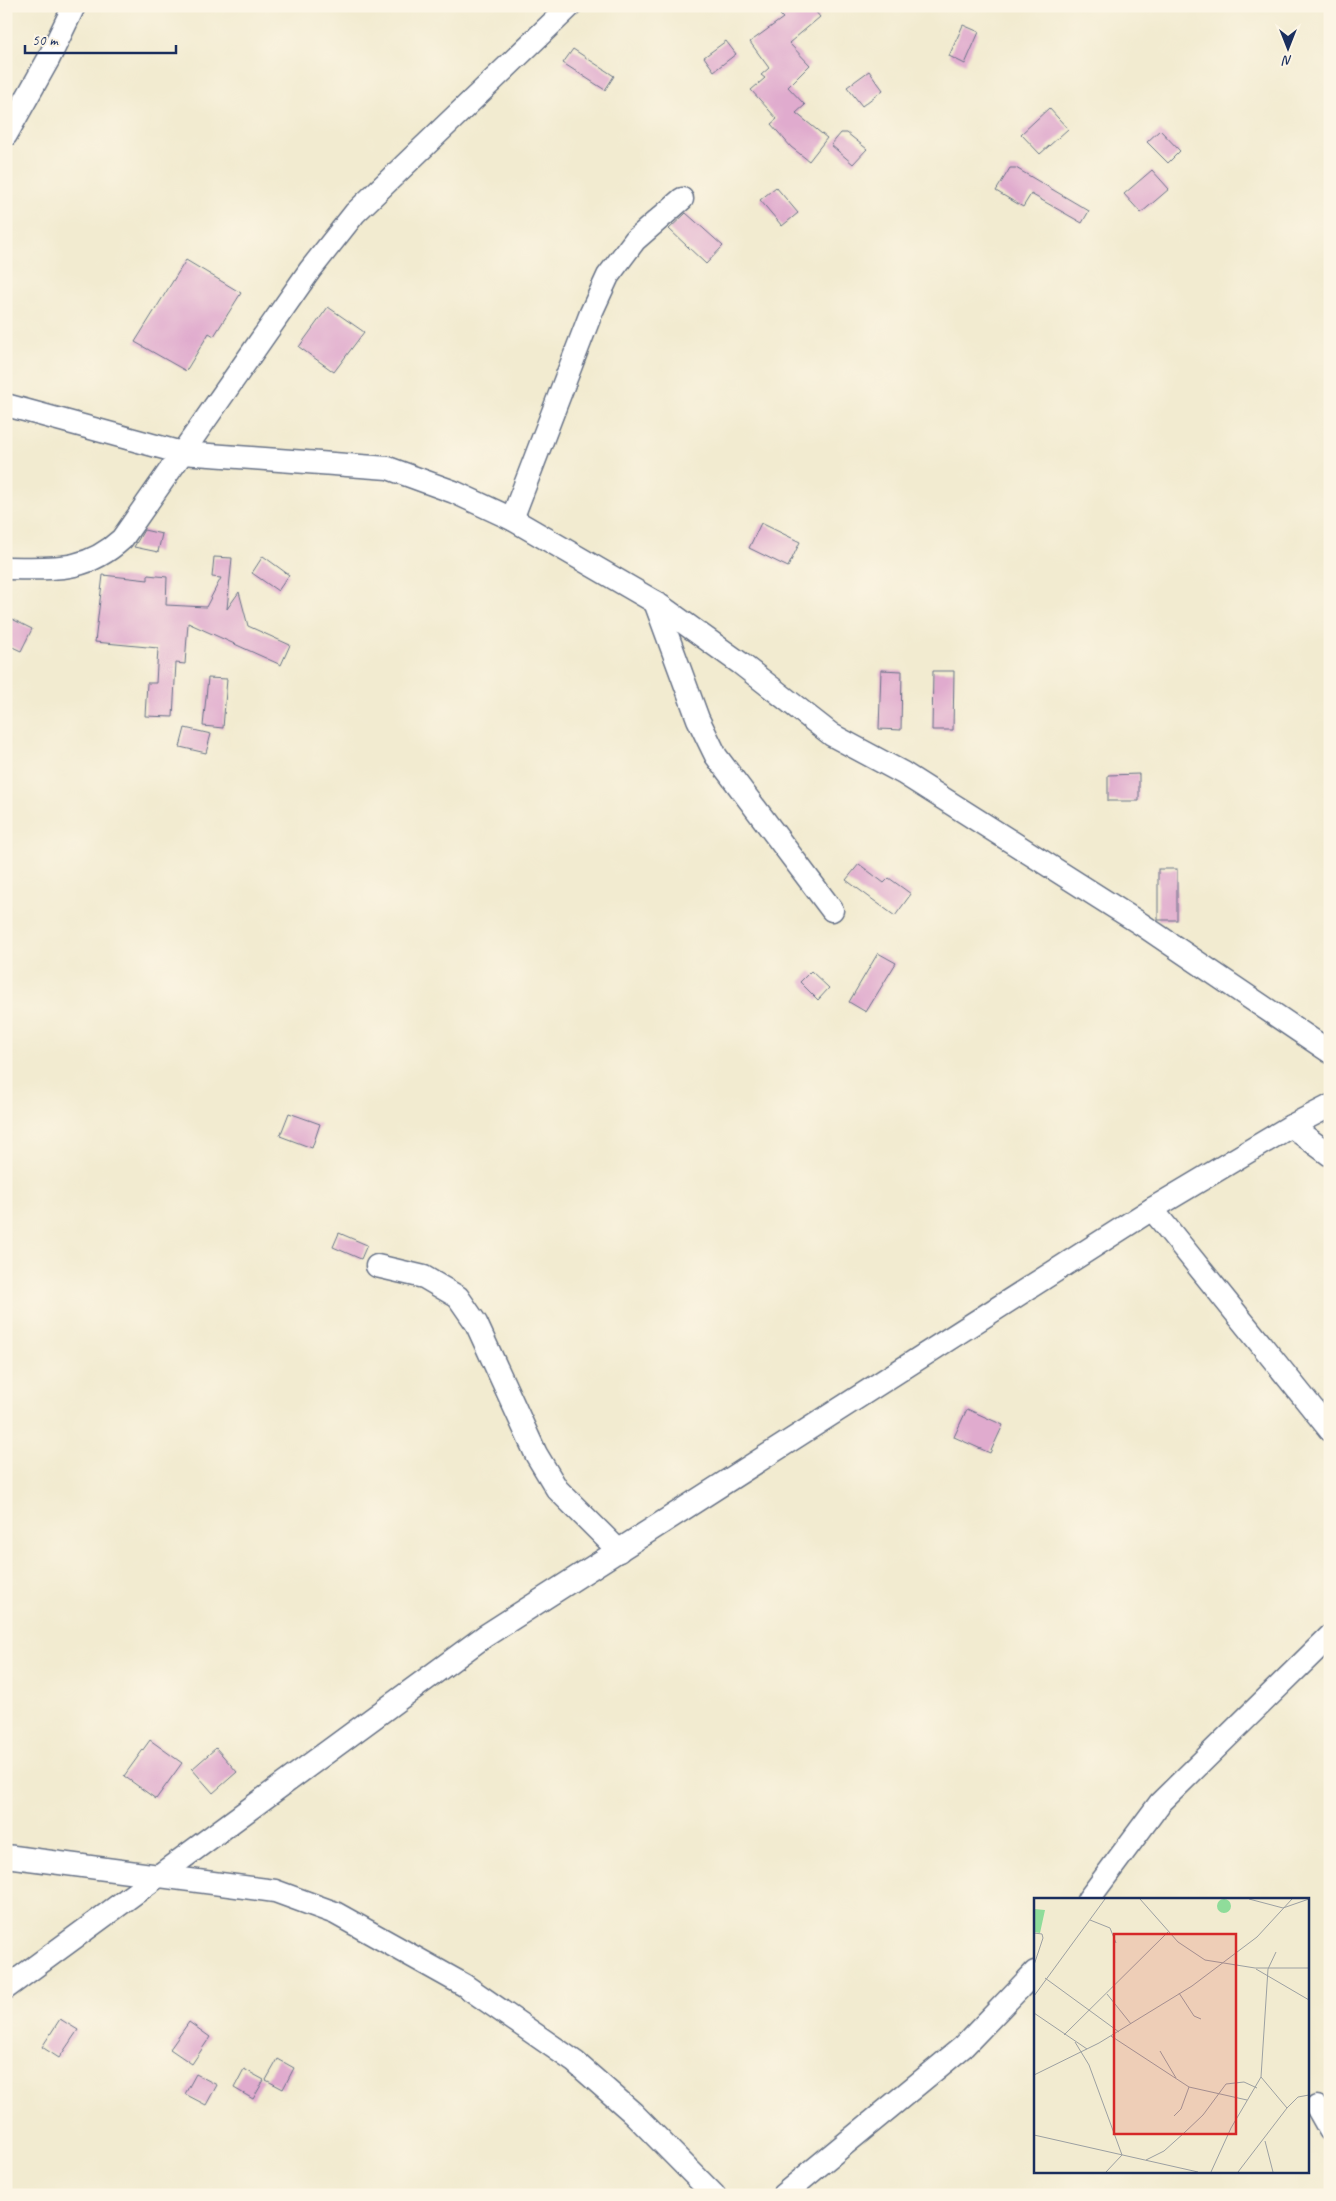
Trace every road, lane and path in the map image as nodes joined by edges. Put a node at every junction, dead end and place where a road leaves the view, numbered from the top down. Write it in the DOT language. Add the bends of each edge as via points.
graph roads {
  1 [pos="74,6"];
  2 [pos="570,6"];
  3 [pos="6,135"];
  4 [pos="682,199"];
  5 [pos="6,405"];
  6 [pos="182,453"];
  7 [pos="512,519"];
  8 [pos="6,568"];
  9 [pos="655,602"];
  10 [pos="832,910"];
  11 [pos="1330,1052"];
  12 [pos="1330,1106"];
  13 [pos="1291,1126"];
  14 [pos="1330,1155"];
  15 [pos="1152,1209"];
  16 [pos="377,1266"];
  17 [pos="1330,1430"];
  18 [pos="620,1551"];
  19 [pos="1330,1636"];
  20 [pos="6,1856"];
  21 [pos="159,1877"];
  22 [pos="1089,1898"];
  23 [pos="1034,1973"];
  24 [pos="6,1988"];
  25 [pos="1317,2107"];
  26 [pos="1330,2130"];
  27 [pos="714,2195"];
  28 [pos="783,2195"];
  1 -- 3 [label="street"];
  2 -- 6 [label="street" via="354,213 310,270"];
  4 -- 7 [label="street" via="635,240 608,276"];
  5 -- 6 [label="street"];
  6 -- 7 [label="street" via="388,468 454,492"];
  6 -- 8 [label="street" via="122,539 107,554 84,564 57,568"];
  7 -- 9 [label="street"];
  9 -- 10 [label="street" via="698,720 716,756"];
  9 -- 11 [label="street" via="832,735 903,773 1133,918"];
  12 -- 13 [label="street"];
  13 -- 14 [label="street"];
  13 -- 15 [label="street"];
  15 -- 17 [label="street"];
  15 -- 18 [label="street"];
  16 -- 18 [label="street" via="424,1277 458,1297 476,1323 536,1454 557,1489"];
  18 -- 21 [label="street" via="485,1636"];
  19 -- 22 [label="street" via="1160,1803"];
  20 -- 21 [label="street"];
  21 -- 24 [label="street"];
  21 -- 27 [label="street" via="275,1891 335,1913 464,1985 574,2062 632,2113"];
  23 -- 28 [label="street" via="964,2046"];
  25 -- 26 [label="street"];
}
